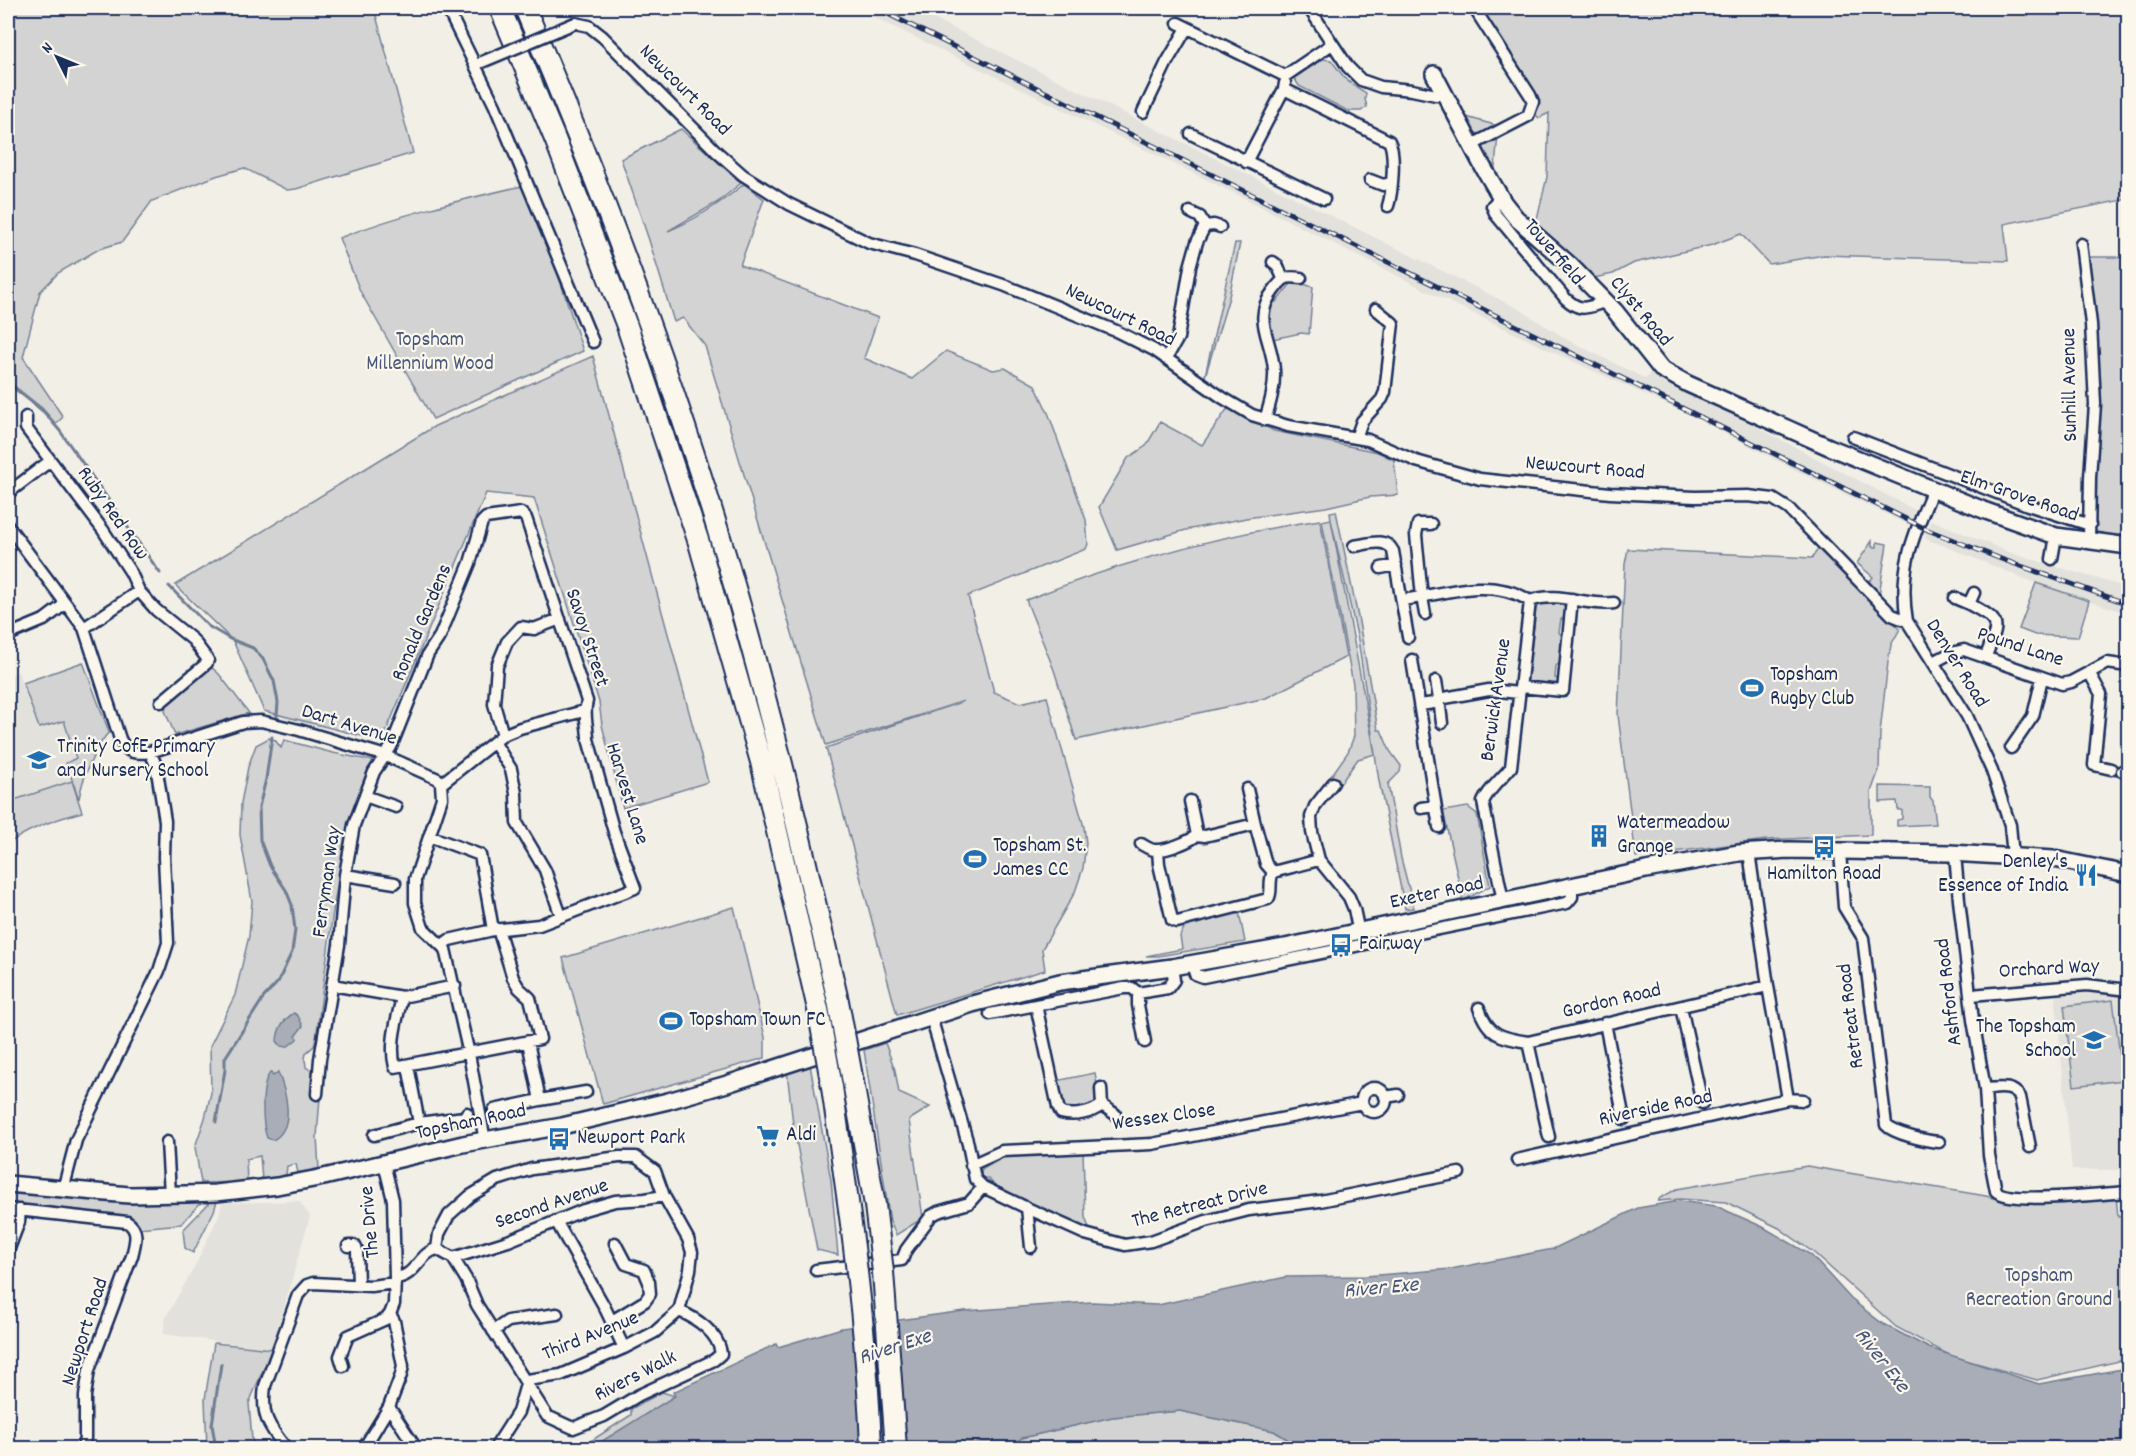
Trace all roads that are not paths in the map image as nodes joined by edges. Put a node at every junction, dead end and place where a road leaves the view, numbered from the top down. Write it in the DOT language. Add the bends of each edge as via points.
graph roads {
  1 [pos="447,8"];
  2 [pos="500,8"];
  3 [pos="525,8"];
  4 [pos="1309,8"];
  5 [pos="1474,8"];
  6 [pos="1332,44"];
  7 [pos="478,64"];
  8 [pos="1434,74"];
  9 [pos="1285,76"];
  10 [pos="1284,89"];
  11 [pos="1444,91"];
  12 [pos="1143,112"];
  13 [pos="1191,135"];
  14 [pos="1472,145"];
  15 [pos="1246,162"];
  16 [pos="1370,180"];
  17 [pos="1390,183"];
  18 [pos="1500,197"];
  19 [pos="1324,199"];
  20 [pos="1388,206"];
  21 [pos="1190,212"];
  22 [pos="1205,226"];
  23 [pos="1220,228"];
  24 [pos="2080,244"];
  25 [pos="1273,262"];
  26 [pos="1283,278"];
  27 [pos="1301,278"];
  28 [pos="1605,302"];
  29 [pos="1376,309"];
  30 [pos="593,342"];
  31 [pos="1167,359"];
  32 [pos="26,417"];
  33 [pos="1265,420"];
  34 [pos="1853,437"];
  35 [pos="1356,438"];
  36 [pos="50,461"];
  37 [pos="1933,489"];
  38 [pos="8,493"];
  39 [pos="500,517"];
  40 [pos="1431,524"];
  41 [pos="2090,525"];
  42 [pos="8,526"];
  43 [pos="2056,536"];
  44 [pos="2089,542"];
  45 [pos="1354,546"];
  46 [pos="2128,546"];
  47 [pos="2052,559"];
  48 [pos="1396,565"];
  49 [pos="1381,568"];
  50 [pos="139,591"];
  51 [pos="1974,593"];
  52 [pos="1422,597"];
  53 [pos="1955,598"];
  54 [pos="1572,599"];
  55 [pos="1402,600"];
  56 [pos="1530,601"];
  57 [pos="1614,603"];
  58 [pos="65,604"];
  59 [pos="1969,604"];
  60 [pos="1425,614"];
  61 [pos="560,619"];
  62 [pos="1907,621"];
  63 [pos="84,628"];
  64 [pos="8,634"];
  65 [pos="1408,637"];
  66 [pos="1986,656"];
  67 [pos="208,660"];
  68 [pos="1412,660"];
  69 [pos="1934,662"];
  70 [pos="2128,666"];
  71 [pos="217,668"];
  72 [pos="2089,672"];
  73 [pos="2042,678"];
  74 [pos="1436,681"];
  75 [pos="1520,690"];
  76 [pos="1439,699"];
  77 [pos="161,702"];
  78 [pos="1420,705"];
  79 [pos="584,711"];
  80 [pos="1442,723"];
  81 [pos="498,739"];
  82 [pos="2011,748"];
  83 [pos="150,752"];
  84 [pos="386,756"];
  85 [pos="2121,771"];
  86 [pos="1333,783"];
  87 [pos="441,784"];
  88 [pos="1247,789"];
  89 [pos="365,796"];
  90 [pos="1190,801"];
  91 [pos="1435,806"];
  92 [pos="396,807"];
  93 [pos="1421,808"];
  94 [pos="1254,824"];
  95 [pos="1439,827"];
  96 [pos="1197,835"];
  97 [pos="429,836"];
  98 [pos="1141,844"];
  99 [pos="1158,850"];
  100 [pos="1840,850"];
  101 [pos="1749,852"];
  102 [pos="1956,854"];
  103 [pos="2013,856"];
  104 [pos="1320,860"];
  105 [pos="1273,872"];
  106 [pos="2128,874"];
  107 [pos="345,875"];
  108 [pos="395,884"];
  109 [pos="1572,886"];
  110 [pos="1503,901"];
  111 [pos="561,916"];
  112 [pos="496,929"];
  113 [pos="1359,933"];
  114 [pos="442,945"];
  115 [pos="1192,964"];
  116 [pos="1172,967"];
  117 [pos="332,985"];
  118 [pos="455,986"];
  119 [pos="1768,986"];
  120 [pos="2128,990"];
  121 [pos="1138,993"];
  122 [pos="1971,994"];
  123 [pos="402,997"];
  124 [pos="1036,1005"];
  125 [pos="1681,1007"];
  126 [pos="1479,1008"];
  127 [pos="990,1014"];
  128 [pos="931,1017"];
  129 [pos="1605,1023"];
  130 [pos="528,1042"];
  131 [pos="1145,1042"];
  132 [pos="1528,1042"];
  133 [pos="469,1054"];
  134 [pos="408,1066"];
  135 [pos="1101,1088"];
  136 [pos="1985,1089"];
  137 [pos="586,1092"];
  138 [pos="317,1094"];
  139 [pos="1398,1095"];
  140 [pos="1385,1097"];
  141 [pos="540,1100"];
  142 [pos="1788,1100"];
  143 [pos="1803,1100"];
  144 [pos="1362,1103"];
  145 [pos="1702,1103"];
  146 [pos="1102,1105"];
  147 [pos="494,1110"];
  148 [pos="467,1113"];
  149 [pos="1115,1114"];
  150 [pos="1624,1119"];
  151 [pos="419,1123"];
  152 [pos="374,1135"];
  153 [pos="1549,1137"];
  154 [pos="485,1141"];
  155 [pos="167,1142"];
  156 [pos="1939,1142"];
  157 [pos="2030,1147"];
  158 [pos="1517,1160"];
  159 [pos="384,1163"];
  160 [pos="971,1165"];
  161 [pos="1459,1173"];
  162 [pos="8,1184"];
  163 [pos="983,1187"];
  164 [pos="63,1190"];
  165 [pos="2128,1192"];
  166 [pos="170,1194"];
  167 [pos="664,1196"];
  168 [pos="1027,1208"];
  169 [pos="8,1209"];
  170 [pos="20,1210"];
  171 [pos="556,1221"];
  172 [pos="615,1243"];
  173 [pos="348,1246"];
  174 [pos="1031,1247"];
  175 [pos="437,1249"];
  176 [pos="8,1251"];
  177 [pos="453,1258"];
  178 [pos="816,1270"];
  179 [pos="395,1281"];
  180 [pos="358,1285"];
  181 [pos="679,1311"];
  182 [pos="390,1314"];
  183 [pos="556,1314"];
  184 [pos="612,1321"];
  185 [pos="493,1331"];
  186 [pos="624,1348"];
  187 [pos="343,1366"];
  188 [pos="527,1380"];
  189 [pos="389,1407"];
  190 [pos="86,1447"];
  191 [pos="286,1449"];
  192 [pos="364,1449"];
  193 [pos="416,1449"];
  194 [pos="495,1449"];
  195 [pos="871,1449"];
  196 [pos="896,1449"];
  1 -- 7 [label="street"];
  2 -- 195 [label="highway, bridge" via="627,326 699,543 761,762 832,1087 858,1272"];
  3 -- 196 [label="highway, bridge" via="648,316 719,534 782,758 838,1001 875,1205"];
  4 -- 6 [label="street"];
  5 -- 14 [label="street" via="1533,102 1528,116"];
  6 -- 9 [label="street"];
  6 -- 11 [label="street" via="1348,67 1368,84 1436,95"];
  7 -- 30 [label="street"];
  7 -- 31 [label="street, Newcourt Road, bridge" via="575,23 589,26 742,175 789,204 869,243 961,270 1116,331"];
  8 -- 11 [label="street, Clyst Road"];
  9 -- 10 [label="street"];
  9 -- 12 [label="street" via="1182,26"];
  10 -- 15 [label="street"];
  10 -- 17 [label="street" via="1389,141 1393,148"];
  11 -- 14 [label="street, Clyst Road"];
  13 -- 15 [label="street"];
  14 -- 18 [label="street, Clyst Road"];
  15 -- 19 [label="street"];
  16 -- 17 [label="street" via="1383,185"];
  17 -- 20 [label="street"];
  18 -- 28 [label="street, Clyst Road" via="1516,218"];
  18 -- 28 [label="street, Towerfield" via="1492,206 1496,214 1566,300 1581,309"];
  21 -- 22 [label="street" via="1200,217"];
  22 -- 23 [label="street"];
  22 -- 31 [label="street" via="1191,260 1178,338"];
  24 -- 41 [label="street, Sunhill Avenue" via="2091,324 2095,404"];
  25 -- 26 [label="street"];
  26 -- 27 [label="street"];
  26 -- 33 [label="street" via="1263,311 1264,330 1273,343 1275,384"];
  28 -- 37 [label="street, Clyst Road" via="1654,363 1673,377"];
  29 -- 35 [label="street" via="1393,322 1385,392 1362,421"];
  31 -- 33 [label="street, Newcourt Road" via="1237,408"];
  32 -- 36 [label="street, Ruby Red Row" via="26,428"];
  33 -- 35 [label="street, Newcourt Road"];
  34 -- 41 [label="street" via="2028,506"];
  35 -- 62 [label="street, Newcourt Road" via="1480,479 1610,493 1773,499 1789,509 1892,615"];
  36 -- 38 [label="street, Ruby Red Row"];
  36 -- 50 [label="street, Ruby Red Row" via="103,530"];
  37 -- 43 [label="street, Elm Grove Road"];
  37 -- 62 [label="street, Denver Road" via="1909,550 1905,577"];
  39 -- 61 [label="street, Savoy Street" via="525,515"];
  39 -- 84 [label="street, Ronald Gardens" via="482,522 470,563"];
  40 -- 52 [label="street" via="1418,524 1416,536"];
  41 -- 44 [label="street, Sunhill Avenue"];
  42 -- 58 [label="street"];
  43 -- 44 [label="street, Elm Grove Road"];
  43 -- 47 [label="street"];
  44 -- 46 [label="street, Elm Grove Road"];
  45 -- 48 [label="street" via="1386,543 1393,551"];
  48 -- 49 [label="street"];
  48 -- 55 [label="street"];
  50 -- 63 [label="street"];
  50 -- 67 [label="street, Ruby Red Row" via="193,640"];
  51 -- 59 [label="street"];
  52 -- 55 [label="street"];
  52 -- 56 [label="street" via="1497,588"];
  52 -- 60 [label="street"];
  53 -- 59 [label="street"];
  54 -- 56 [label="street" via="1552,596"];
  54 -- 57 [label="street"];
  54 -- 75 [label="street" via="1563,691"];
  55 -- 65 [label="street"];
  56 -- 75 [label="street, Berwick Avenue"];
  58 -- 63 [label="street"];
  58 -- 64 [label="street" via="44,620"];
  59 -- 66 [label="street" via="1996,622"];
  61 -- 79 [label="street, Savoy Street" via="587,701"];
  61 -- 81 [label="street" via="534,629 521,627 507,642 497,666 494,704"];
  62 -- 69 [label="street, Denver Road"];
  63 -- 83 [label="street" via="123,745 135,754"];
  66 -- 69 [label="street, Pound Lane" via="1959,650"];
  66 -- 73 [label="street, Pound Lane"];
  67 -- 71 [label="street, Ruby Red Row"];
  67 -- 77 [label="street"];
  68 -- 78 [label="street"];
  69 -- 103 [label="street, Denver Road" via="1967,716 1992,771 2010,825"];
  70 -- 72 [label="street, Pound Lane" via="2107,663"];
  72 -- 73 [label="street, Pound Lane" via="2066,684"];
  72 -- 85 [label="street" via="2101,694 2094,765"];
  73 -- 82 [label="street" via="2033,716"];
  74 -- 76 [label="street"];
  75 -- 76 [label="street" via="1489,690"];
  75 -- 110 [label="street, Berwick Avenue" via="1511,766 1483,802"];
  76 -- 78 [label="street"];
  76 -- 80 [label="street"];
  78 -- 91 [label="street"];
  79 -- 81 [label="street, Savoy Street" via="520,728"];
  79 -- 111 [label="street, Harvest Lane" via="611,821 635,888"];
  81 -- 87 [label="street, Savoy Street"];
  81 -- 111 [label="street" via="511,769 517,823 545,870"];
  83 -- 84 [label="street, Dart Avenue" via="243,722 261,721"];
  83 -- 164 [label="street" via="156,765 165,821 168,943 159,971 76,1140"];
  84 -- 87 [label="street, Dart Avenue" via="431,775"];
  84 -- 89 [label="street, Ferryman Way" via="374,772"];
  86 -- 104 [label="street" via="1311,817"];
  87 -- 97 [label="street" via="442,798"];
  88 -- 94 [label="street"];
  89 -- 92 [label="street"];
  89 -- 107 [label="street, Ferryman Way" via="354,825"];
  90 -- 96 [label="street"];
  91 -- 93 [label="street"];
  91 -- 95 [label="street"];
  94 -- 96 [label="street"];
  94 -- 105 [label="street" via="1266,864"];
  96 -- 99 [label="street" via="1190,841"];
  97 -- 112 [label="street" via="480,855"];
  97 -- 114 [label="street" via="415,879 415,903 423,928"];
  98 -- 99 [label="street"];
  99 -- 105 [label="street" via="1172,920 1177,922 1268,899"];
  100 -- 101 [label="street, Exeter Road"];
  100 -- 102 [label="street, Exeter Road"];
  100 -- 156 [label="street, Retreat Road" via="1844,907 1863,938 1886,1125 1912,1137"];
  101 -- 109 [label="street, Exeter Road"];
  101 -- 119 [label="street"];
  102 -- 103 [label="street, Exeter Road"];
  102 -- 122 [label="street, Ashford Road"];
  103 -- 106 [label="street, Exeter Road"];
  104 -- 105 [label="street"];
  104 -- 113 [label="street" via="1349,897"];
  107 -- 108 [label="street"];
  107 -- 117 [label="street, Ferryman Way"];
  109 -- 110 [label="street, Exeter Road"];
  109 -- 115 [label="street" via="1572,897 1567,903 1447,928 1203,977 1195,974"];
  110 -- 113 [label="street, Exeter Road"];
  111 -- 112 [label="street" via="539,925"];
  112 -- 114 [label="street"];
  112 -- 130 [label="street" via="513,978 530,998 540,1039"];
  113 -- 115 [label="street, Exeter Road"];
  114 -- 118 [label="street"];
  115 -- 116 [label="street, Exeter Road"];
  116 -- 121 [label="street" via="1174,981 1170,986"];
  116 -- 128 [label="street, Exeter Road" via="1060,982"];
  117 -- 123 [label="street"];
  117 -- 138 [label="street, Ferryman Way"];
  118 -- 123 [label="street"];
  118 -- 133 [label="street"];
  119 -- 125 [label="street, Gordon Road"];
  119 -- 142 [label="street"];
  120 -- 122 [label="street, Orchard Way" via="2088,985"];
  121 -- 124 [label="street" via="1124,988"];
  121 -- 131 [label="street"];
  122 -- 136 [label="street, Ashford Road"];
  123 -- 134 [label="street" via="392,1050 395,1067"];
  124 -- 127 [label="street"];
  124 -- 146 [label="street" via="1061,1113 1095,1111"];
  125 -- 129 [label="street, Gordon Road"];
  125 -- 145 [label="street"];
  126 -- 132 [label="street, Gordon Road" via="1493,1032"];
  128 -- 154 [label="street, Topsham Road" via="668,1101"];
  128 -- 160 [label="street"];
  129 -- 132 [label="street, Gordon Road"];
  129 -- 150 [label="street"];
  130 -- 133 [label="street"];
  130 -- 141 [label="street"];
  132 -- 153 [label="street"];
  133 -- 134 [label="street"];
  133 -- 154 [label="street"];
  134 -- 151 [label="street"];
  135 -- 146 [label="street"];
  136 -- 157 [label="street" via="2007,1088 2020,1097"];
  136 -- 165 [label="street, Ashford Road" via="1989,1155 1993,1183 2000,1194 2047,1197"];
  137 -- 141 [label="street"];
  139 -- 140 [label="street, Wessex Close"];
  140 -- 144 [label="street, Wessex Close" via="1383,1107 1376,1111 1366,1109"];
  140 -- 144 [label="street, Wessex Close" via="1381,1090 1373,1088 1363,1094"];
  141 -- 147 [label="street"];
  142 -- 143 [label="street, Riverside Road"];
  142 -- 158 [label="street, Riverside Road"];
  144 -- 160 [label="street, Wessex Close" via="1152,1144 1002,1151"];
  146 -- 149 [label="street"];
  148 -- 151 [label="street" via="464,1117"];
  151 -- 152 [label="street"];
  154 -- 159 [label="street, Topsham Road"];
  155 -- 166 [label="street"];
  159 -- 166 [label="street, Topsham Road" via="277,1186"];
  159 -- 179 [label="street, The Drive" via="393,1200"];
  160 -- 163 [label="street" via="975,1179"];
  161 -- 168 [label="street, The Retreat Drive" via="1320,1201 1249,1210 1151,1241 1125,1245 1085,1234"];
  162 -- 164 [label="street, Topsham Road"];
  163 -- 168 [label="street, The Retreat Drive"];
  163 -- 178 [label="street" via="969,1203 931,1216 902,1260"];
  164 -- 166 [label="street, Topsham Road"];
  167 -- 171 [label="street, Second Avenue" via="615,1201"];
  167 -- 175 [label="street" via="655,1171 636,1158 599,1159 521,1171 484,1187 459,1205 443,1223"];
  167 -- 181 [label="street" via="692,1252"];
  168 -- 174 [label="street"];
  169 -- 170 [label="street"];
  170 -- 176 [label="street"];
  170 -- 190 [label="street, Newport Road" via="127,1222 136,1232 132,1256 89,1370"];
  171 -- 177 [label="street, Second Avenue"];
  171 -- 184 [label="street"];
  172 -- 184 [label="street" via="626,1264 644,1270 650,1294"];
  173 -- 180 [label="street" via="356,1248"];
  175 -- 177 [label="street"];
  175 -- 179 [label="street" via="427,1253 407,1276"];
  177 -- 185 [label="street, Third Avenue"];
  179 -- 180 [label="street"];
  179 -- 182 [label="street, The Drive"];
  180 -- 191 [label="street" via="313,1283 298,1295 265,1386 266,1418"];
  181 -- 186 [label="street, Third Avenue" via="655,1332"];
  181 -- 188 [label="street, Rivers Walk" via="704,1325 721,1347 721,1354 604,1416 573,1428 547,1416"];
  182 -- 187 [label="street" via="348,1336 340,1356"];
  182 -- 189 [label="street" via="403,1366"];
  183 -- 185 [label="street" via="508,1321"];
  184 -- 186 [label="street"];
  185 -- 188 [label="street, Third Avenue"];
  186 -- 188 [label="street, Third Avenue" via="561,1375"];
  188 -- 194 [label="street" via="518,1412"];
  189 -- 192 [label="street"];
  189 -- 193 [label="street"];
}
